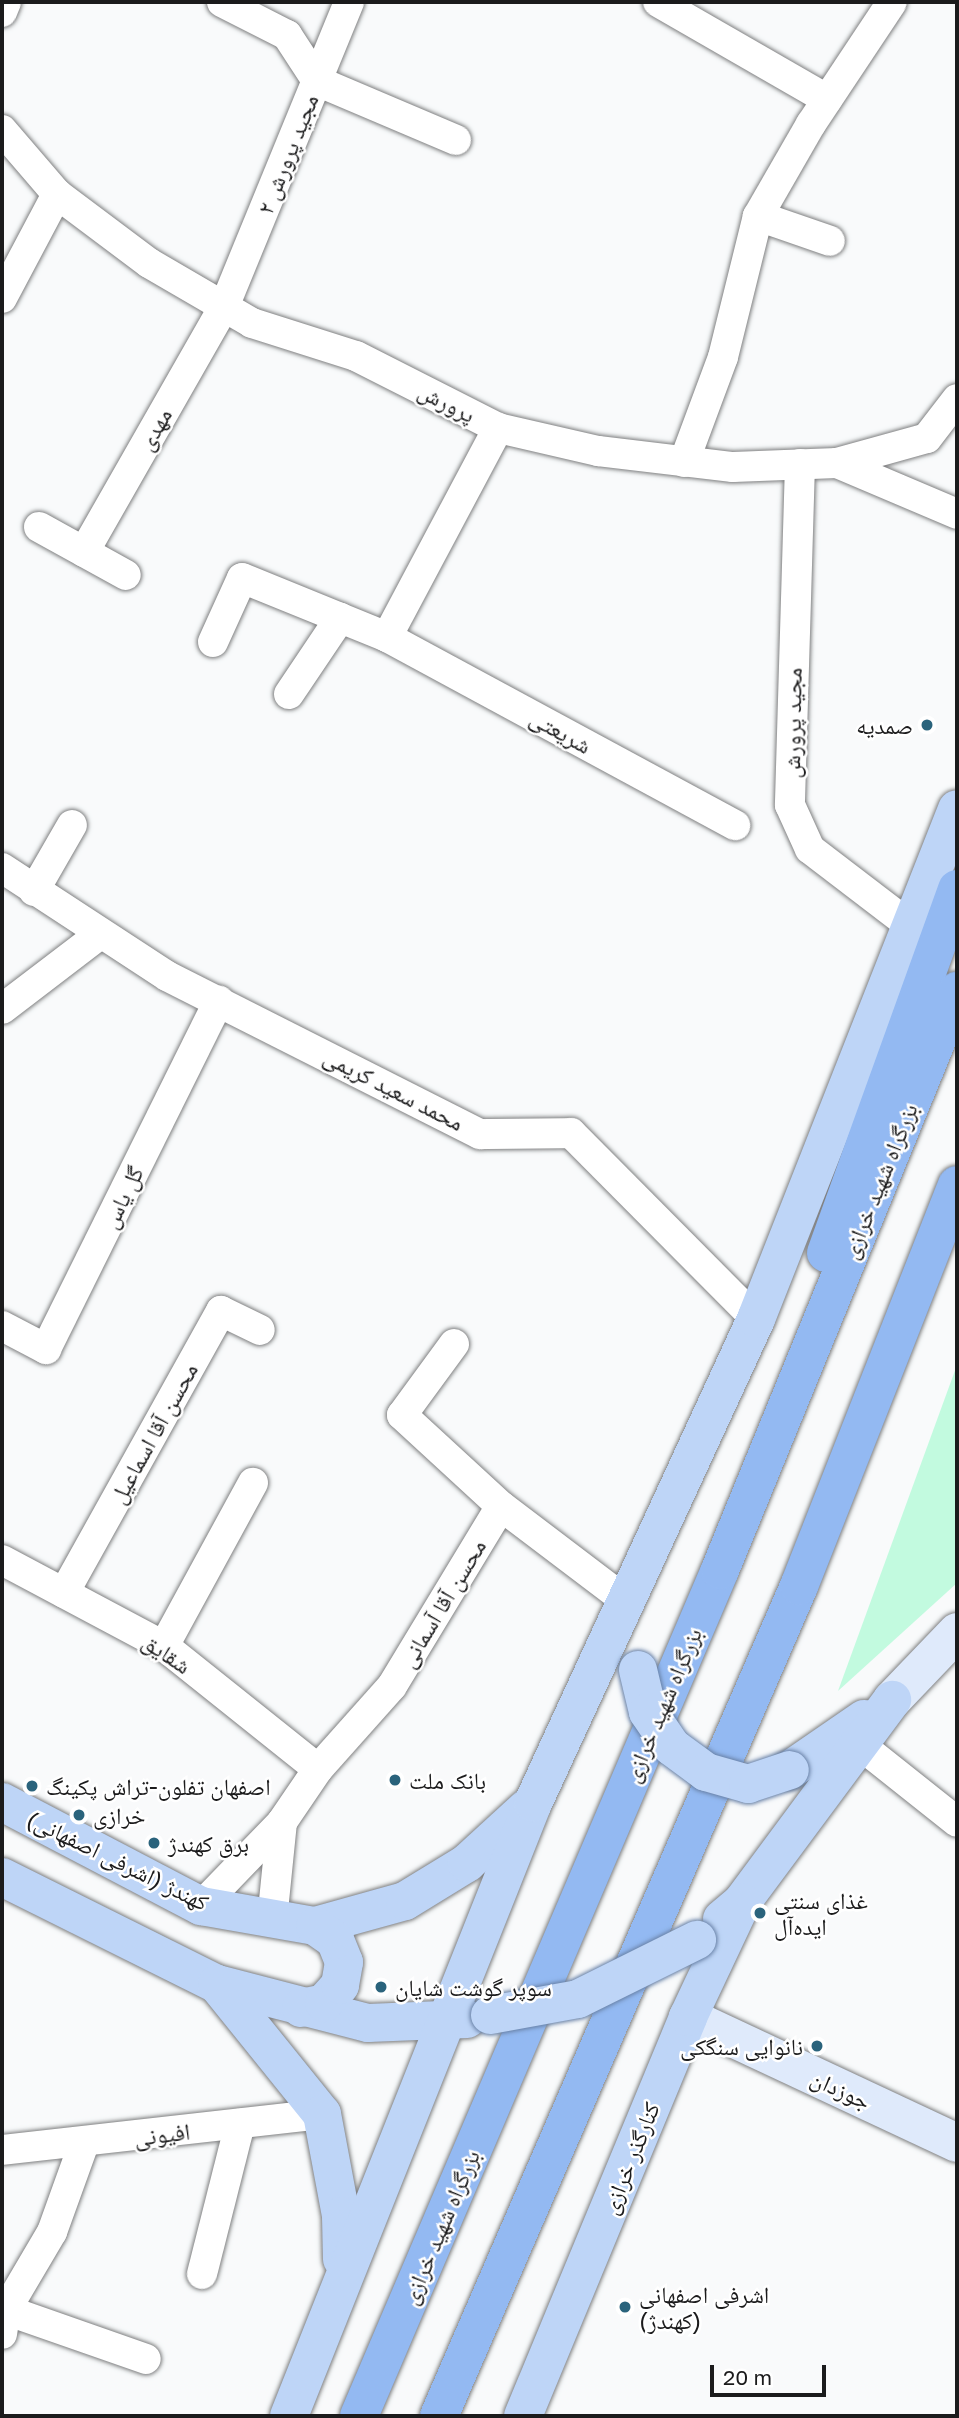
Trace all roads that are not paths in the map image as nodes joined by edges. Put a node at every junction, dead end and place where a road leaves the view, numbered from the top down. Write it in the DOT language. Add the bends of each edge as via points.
graph roads {
  1 [pos="6,2"];
  2 [pos="222,2"];
  3 [pos="349,2"];
  4 [pos="658,2"];
  5 [pos="892,2"];
  6 [pos="2,12"];
  7 [pos="317,81"];
  8 [pos="827,99"];
  9 [pos="2,130"];
  10 [pos="456,140"];
  11 [pos="57,194"];
  12 [pos="758,216"];
  13 [pos="830,241"];
  14 [pos="2,298"];
  15 [pos="224,306"];
  16 [pos="957,399"];
  17 [pos="498,428"];
  18 [pos="684,461"];
  19 [pos="837,463"];
  20 [pos="800,464"];
  21 [pos="957,514"];
  22 [pos="39,527"];
  23 [pos="84,552"];
  24 [pos="126,575"];
  25 [pos="340,618"];
  26 [pos="387,637"];
  27 [pos="213,642"];
  28 [pos="289,694"];
  29 [pos="957,809"];
  30 [pos="72,825"];
  31 [pos="735,825"];
  32 [pos="2,868"];
  33 [pos="957,889"];
  34 [pos="34,891"];
  35 [pos="912,928"];
  36 [pos="100,934"];
  37 [pos="957,990"];
  38 [pos="219,1001"];
  39 [pos="2,1009"];
  40 [pos="957,1185"];
  41 [pos="756,1319"];
  42 [pos="2,1326"];
  43 [pos="260,1331"];
  44 [pos="454,1344"];
  45 [pos="758,1475"];
  46 [pos="253,1483"];
  47 [pos="501,1506"];
  48 [pos="2,1560"];
  49 [pos="64,1593"];
  50 [pos="626,1601"];
  51 [pos="957,1632"];
  52 [pos="164,1646"];
  53 [pos="891,1700"];
  54 [pos="859,1744"];
  55 [pos="318,1769"];
  56 [pos="2,1802"];
  57 [pos="533,1803"];
  58 [pos="282,1822"];
  59 [pos="957,1822"];
  60 [pos="2,1877"];
  61 [pos="742,1902"];
  62 [pos="201,1906"];
  63 [pos="272,1921"];
  64 [pos="315,1926"];
  65 [pos="217,1984"];
  66 [pos="301,2008"];
  67 [pos="688,2017"];
  68 [pos="444,2023"];
  69 [pos="322,2114"];
  70 [pos="240,2124"];
  71 [pos="83,2143"];
  72 [pos="957,2143"];
  73 [pos="2,2150"];
  74 [pos="342,2273"];
  75 [pos="202,2274"];
  76 [pos="4,2322"];
  77 [pos="146,2359"];
  78 [pos="289,2416"];
  79 [pos="359,2416"];
  80 [pos="439,2416"];
  81 [pos="523,2416"];
  1 -- 6 [label="street"];
  2 -- 7 [label="street" via="287,35"];
  3 -- 7 [label="street, مجید پرورش ۲"];
  4 -- 8 [label="street"];
  5 -- 8 [label="street"];
  7 -- 10 [label="street"];
  7 -- 15 [label="street, مجید پرورش ۲"];
  8 -- 12 [label="street"];
  9 -- 11 [label="street, پرورش"];
  11 -- 14 [label="street"];
  11 -- 15 [label="street, پرورش" via="149,263"];
  12 -- 13 [label="street"];
  12 -- 18 [label="street" via="723,356"];
  15 -- 17 [label="street, پرورش" via="252,323 356,356"];
  15 -- 23 [label="street, مهدی"];
  16 -- 19 [label="street" via="927,438"];
  17 -- 18 [label="street, پرورش" via="598,451"];
  17 -- 26 [label="street"];
  18 -- 20 [label="street, پرورش" via="733,467"];
  19 -- 20 [label="street, پرورش"];
  19 -- 21 [label="street, پرورش"];
  20 -- 35 [label="street, مجید پرورش" via="790,805 810,849"];
  22 -- 23 [label="street"];
  23 -- 24 [label="street"];
  25 -- 26 [label="street, شریعتی"];
  25 -- 27 [label="street, شریعتی" via="242,578"];
  25 -- 28 [label="street"];
  26 -- 31 [label="street, شریعتی"];
  29 -- 35 [label="main road"];
  30 -- 34 [label="street"];
  32 -- 34 [label="street, محمد سعید کریمی"];
  33 -- 45 [label="highway" via="846,1186"];
  34 -- 36 [label="street, محمد سعید کریمی"];
  35 -- 41 [label="main road"];
  36 -- 38 [label="street, محمد سعید کریمی"];
  36 -- 39 [label="street"];
  37 -- 45 [label="highway, بزرگراه شهید خرازی"];
  38 -- 41 [label="street, محمد سعید کریمی" via="480,1134 571,1133"];
  38 -- 42 [label="street, گل یاس" via="47,1349"];
  40 -- 80 [label="highway" via="799,1586"];
  41 -- 50 [label="main road"];
  43 -- 49 [label="street, محسن آقا اسماعیل" via="221,1311"];
  44 -- 47 [label="street" via="402,1415"];
  45 -- 79 [label="highway, بزرگراه شهید خرازی"];
  46 -- 52 [label="street"];
  47 -- 50 [label="street"];
  47 -- 55 [label="street, محسن آقا آسمانی" via="392,1686"];
  48 -- 49 [label="street, شقایق"];
  49 -- 52 [label="street, شقایق"];
  50 -- 53 [label="main road, bridge" via="648,1712 666,1738 706,1772 748,1784 790,1770"];
  50 -- 57 [label="main road"];
  51 -- 53 [label="street"];
  52 -- 55 [label="street, شقایق"];
  53 -- 54 [label="main road"];
  54 -- 59 [label="street"];
  54 -- 61 [label="main road"];
  55 -- 58 [label="street, محسن آقا آسمانی"];
  56 -- 62 [label="main road, کهندژ (اشرفی اصفهانی)"];
  57 -- 64 [label="main road, کهندژ (اشرفی اصفهانی)" via="467,1863 405,1901"];
  57 -- 68 [label="main road"];
  58 -- 62 [label="street, محسن آقا آسمانی"];
  58 -- 63 [label="street"];
  60 -- 65 [label="main road"];
  61 -- 67 [label="main road, کنارگذر خرازی"];
  61 -- 68 [label="main road, bridge" via="697,1940 578,1999"];
  62 -- 63 [label="main road, کهندژ (اشرفی اصفهانی)"];
  63 -- 64 [label="main road, کهندژ (اشرفی اصفهانی)"];
  64 -- 66 [label="main road" via="335,1940 344,1962 340,1985 324,2003"];
  65 -- 66 [label="main road"];
  65 -- 69 [label="main road"];
  66 -- 68 [label="main road" via="368,2023"];
  67 -- 72 [label="street, جوزدان"];
  67 -- 81 [label="main road, کنارگذر خرازی"];
  68 -- 74 [label="main road"];
  69 -- 70 [label="street, افیونی"];
  69 -- 74 [label="main road" via="341,2216"];
  70 -- 71 [label="street, افیونی"];
  70 -- 75 [label="street"];
  71 -- 73 [label="street, افیونی"];
  71 -- 76 [label="street" via="52,2232"];
  74 -- 78 [label="main road"];
  76 -- 77 [label="street"];
}
